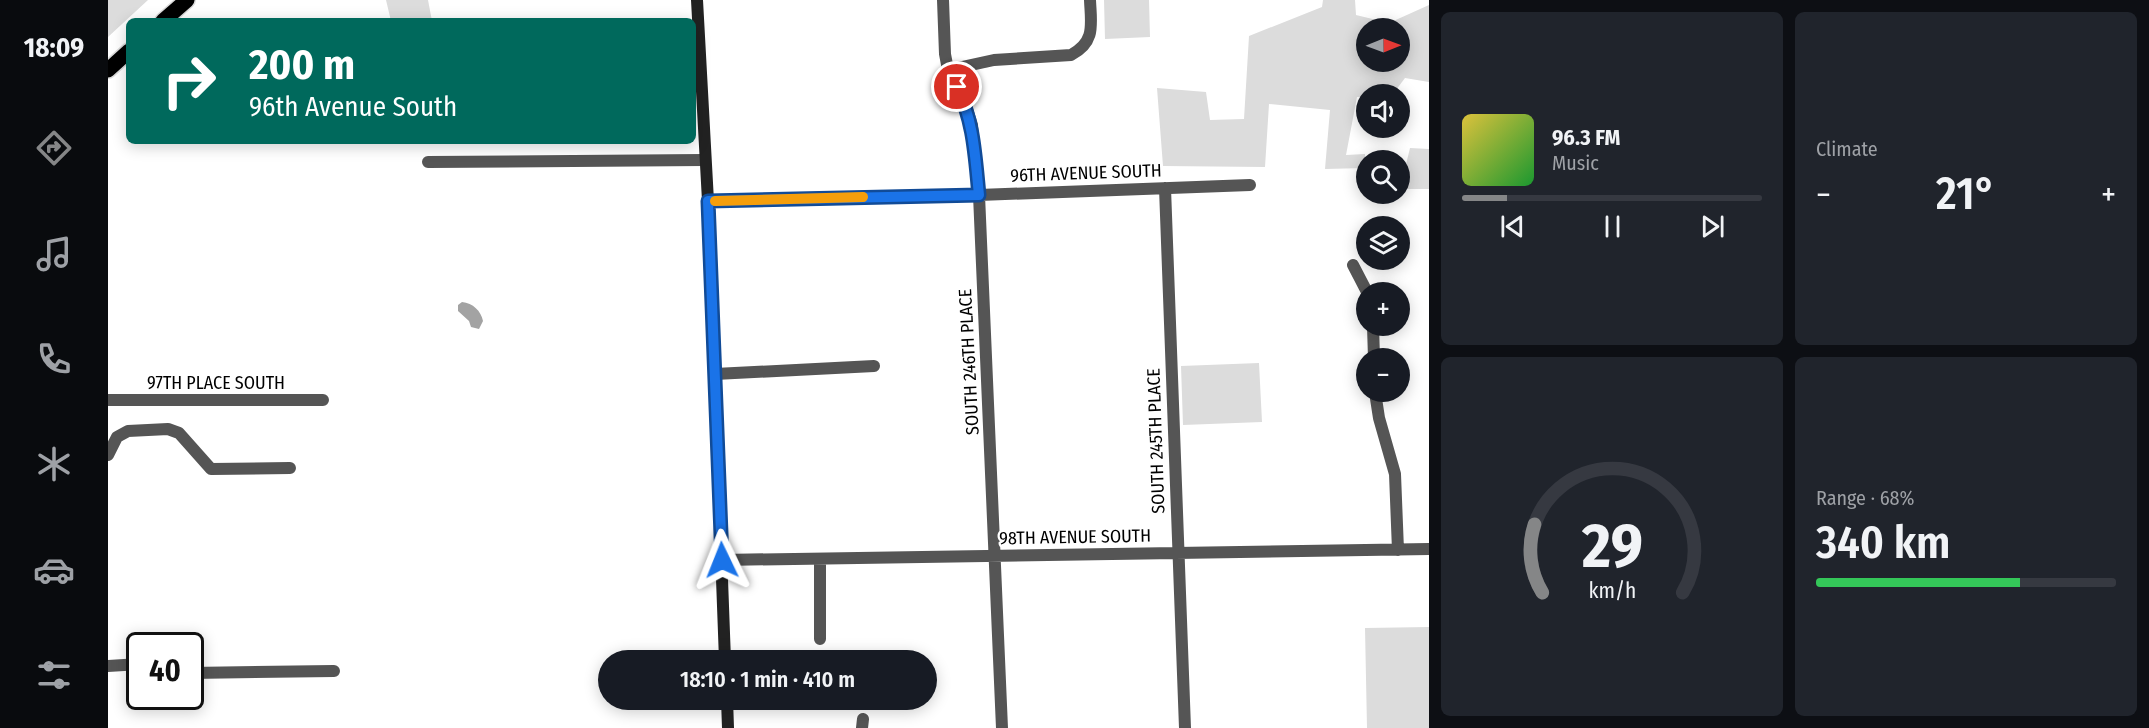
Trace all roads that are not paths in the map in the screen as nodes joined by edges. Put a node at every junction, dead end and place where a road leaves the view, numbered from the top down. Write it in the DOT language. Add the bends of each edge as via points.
graph roads {
  1 [pos="187,0"];
  2 [pos="698,0"];
  3 [pos="943,0"];
  4 [pos="1090,0"];
  5 [pos="166,18"];
  6 [pos="126,54"];
  7 [pos="108,70"];
  8 [pos="948,70"];
  9 [pos="704,160"];
  10 [pos="428,162"];
  11 [pos="1250,185"];
  12 [pos="1165,188"];
  13 [pos="979,195"];
  14 [pos="708,201"];
  15 [pos="1353,265"];
  16 [pos="1362,282"];
  17 [pos="874,366"];
  18 [pos="715,374"];
  19 [pos="108,400"];
  20 [pos="323,400"];
  21 [pos="1377,402"];
  22 [pos="108,455"];
  23 [pos="290,468"];
  24 [pos="1429,549"];
  25 [pos="1398,550"];
  26 [pos="1178,553"];
  27 [pos="995,556"];
  28 [pos="819,559"];
  29 [pos="722,560"];
  30 [pos="820,639"];
  31 [pos="725,650"];
  32 [pos="126,665"];
  33 [pos="108,666"];
  34 [pos="334,671"];
  35 [pos="204,673"];
  36 [pos="727,710"];
  37 [pos="728,728"];
  38 [pos="1002,728"];
  39 [pos="1185,728"];
  1 -- 5 [label="main road"];
  2 -- 9 [label="street"];
  3 -- 8 [label="street, SOUTH 246TH PLACE"];
  4 -- 8 [label="street" via="1090,35 1086,44 1071,55 994,60"];
  6 -- 7 [label="main road"];
  8 -- 13 [label="street, SOUTH 246TH PLACE" via="972,126"];
  9 -- 10 [label="street"];
  9 -- 14 [label="street"];
  11 -- 12 [label="street, 96TH AVENUE SOUTH"];
  12 -- 13 [label="street, 96TH AVENUE SOUTH"];
  12 -- 26 [label="street, SOUTH 245TH PLACE"];
  13 -- 14 [label="street, 96TH AVENUE SOUTH"];
  13 -- 27 [label="street, SOUTH 246TH PLACE"];
  14 -- 18 [label="street"];
  15 -- 16 [label="street"];
  17 -- 18 [label="street"];
  18 -- 29 [label="street"];
  19 -- 20 [label="street, 97TH PLACE SOUTH"];
  21 -- 25 [label="street" via="1395,474"];
  22 -- 23 [label="street" via="117,437 128,431 168,429 179,433 211,469"];
  24 -- 25 [label="street, 98TH AVENUE SOUTH"];
  25 -- 26 [label="street, 98TH AVENUE SOUTH"];
  26 -- 27 [label="street, 98TH AVENUE SOUTH"];
  26 -- 39 [label="street, SOUTH 245TH PLACE"];
  27 -- 28 [label="street, 98TH AVENUE SOUTH"];
  27 -- 38 [label="street, SOUTH 246TH PLACE"];
  28 -- 29 [label="street, 98TH AVENUE SOUTH"];
  28 -- 30 [label="street"];
  29 -- 31 [label="street"];
  32 -- 33 [label="street"];
  34 -- 35 [label="street"];
  36 -- 37 [label="street"];
}
